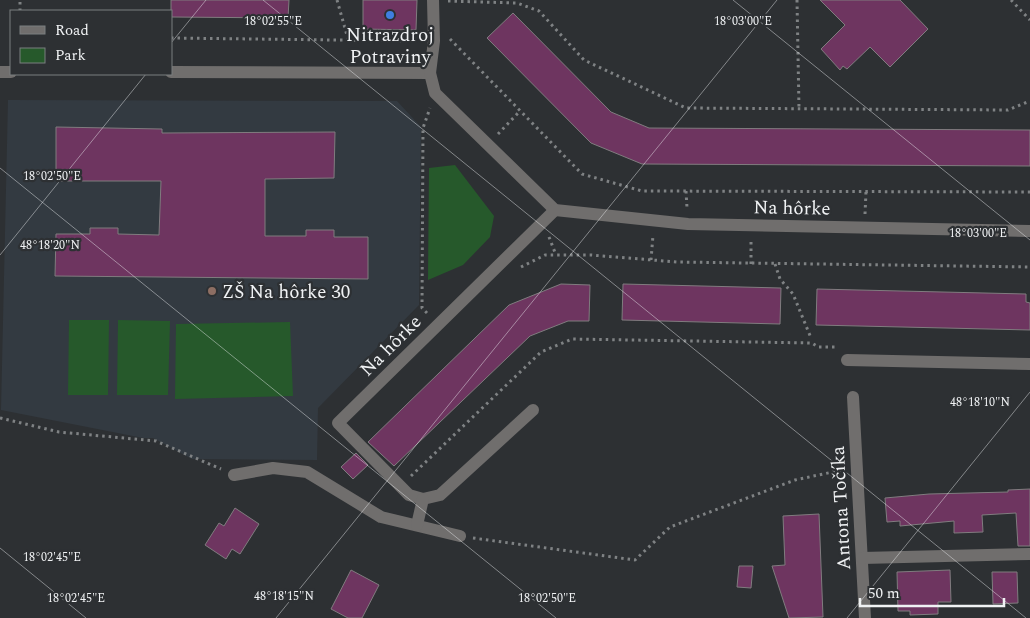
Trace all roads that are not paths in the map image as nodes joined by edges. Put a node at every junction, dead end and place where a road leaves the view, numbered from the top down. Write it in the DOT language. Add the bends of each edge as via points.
graph roads {
  1 [pos="433,0"];
  2 [pos="172,72"];
  3 [pos="430,73"];
  4 [pos="555,210"];
  5 [pos="1030,231"];
  6 [pos="847,354"];
  7 [pos="1030,364"];
  8 [pos="853,397"];
  9 [pos="533,410"];
  10 [pos="234,475"];
  11 [pos="422,499"];
  12 [pos="417,526"];
  13 [pos="460,536"];
  14 [pos="1030,554"];
  15 [pos="862,558"];
  16 [pos="865,618"];
  1 -- 3 [label="street" via="434,41"];
  2 -- 3 [label="street"];
  3 -- 4 [label="street" via="435,93"];
  4 -- 5 [label="street, Na hôrke" via="654,221"];
  4 -- 11 [label="street, Na hôrke" via="338,423 409,495"];
  6 -- 7 [label="street"];
  8 -- 15 [label="street, Antona Točíka"];
  9 -- 11 [label="street" via="440,495"];
  10 -- 12 [label="street" via="273,468 308,472 381,517"];
  11 -- 12 [label="street"];
  12 -- 13 [label="street"];
  14 -- 15 [label="street"];
  15 -- 16 [label="street, Antona Točíka"];
}
